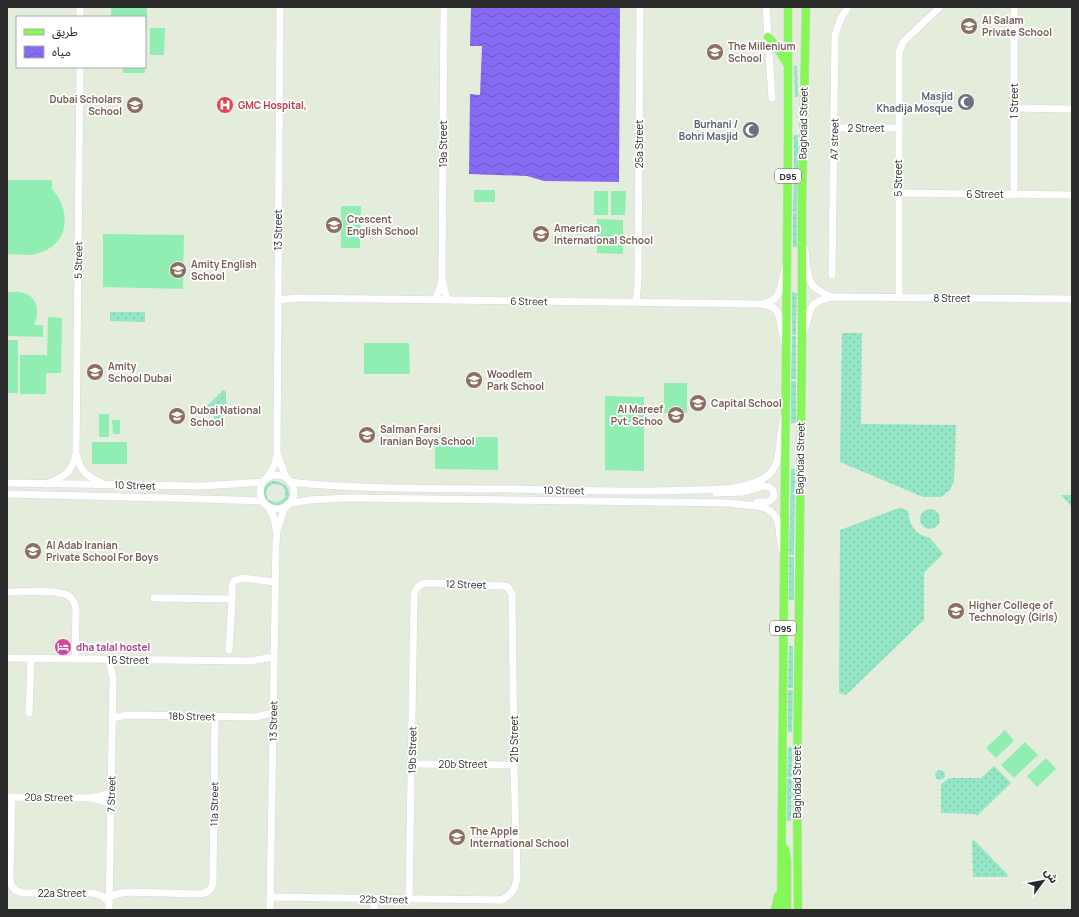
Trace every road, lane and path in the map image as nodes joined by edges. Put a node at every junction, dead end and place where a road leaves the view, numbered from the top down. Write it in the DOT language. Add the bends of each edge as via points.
graph roads {
  1 [pos="280,7"];
  2 [pos="444,7"];
  3 [pos="640,7"];
  4 [pos="766,7"];
  5 [pos="788,7"];
  6 [pos="801,7"];
  7 [pos="806,7"];
  8 [pos="848,7"];
  9 [pos="940,7"];
  10 [pos="1014,7"];
  11 [pos="806,16"];
  12 [pos="768,37"];
  13 [pos="80,68"];
  14 [pos="788,68"];
  15 [pos="772,98"];
  16 [pos="1014,108"];
  17 [pos="1072,109"];
  18 [pos="834,128"];
  19 [pos="899,128"];
  20 [pos="898,193"];
  21 [pos="1014,194"];
  22 [pos="1072,195"];
  23 [pos="802,226"];
  24 [pos="787,264"];
  25 [pos="832,275"];
  26 [pos="442,281"];
  27 [pos="278,297"];
  28 [pos="832,297"];
  29 [pos="899,298"];
  30 [pos="436,299"];
  31 [pos="447,299"];
  32 [pos="1072,299"];
  33 [pos="639,302"];
  34 [pos="762,304"];
  35 [pos="802,335"];
  36 [pos="786,346"];
  37 [pos="786,411"];
  38 [pos="76,454"];
  39 [pos="277,454"];
  40 [pos="288,480"];
  41 [pos="264,481"];
  42 [pos="7,483"];
  43 [pos="47,484"];
  44 [pos="104,484"];
  45 [pos="680,491"];
  46 [pos="7,494"];
  47 [pos="730,503"];
  48 [pos="266,504"];
  49 [pos="286,505"];
  50 [pos="277,531"];
  51 [pos="784,554"];
  52 [pos="275,583"];
  53 [pos="432,584"];
  54 [pos="500,586"];
  55 [pos="7,592"];
  56 [pos="154,598"];
  57 [pos="232,599"];
  58 [pos="229,650"];
  59 [pos="274,657"];
  60 [pos="7,658"];
  61 [pos="32,659"];
  62 [pos="75,659"];
  63 [pos="109,660"];
  64 [pos="119,660"];
  65 [pos="250,661"];
  66 [pos="274,667"];
  67 [pos="113,678"];
  68 [pos="113,710"];
  69 [pos="29,713"];
  70 [pos="128,714"];
  71 [pos="215,716"];
  72 [pos="273,717"];
  73 [pos="112,718"];
  74 [pos="412,764"];
  75 [pos="514,765"];
  76 [pos="111,793"];
  77 [pos="9,797"];
  78 [pos="92,798"];
  79 [pos="111,803"];
  80 [pos="781,833"];
  81 [pos="110,888"];
  82 [pos="781,890"];
  83 [pos="126,892"];
  84 [pos="798,894"];
  85 [pos="270,897"];
  86 [pos="110,899"];
  87 [pos="374,899"];
  88 [pos="409,899"];
  89 [pos="499,900"];
  90 [pos="109,910"];
  91 [pos="270,910"];
  92 [pos="374,910"];
  93 [pos="775,910"];
  94 [pos="781,910"];
  95 [pos="787,910"];
  96 [pos="798,910"];
  97 [pos="802,910"];
  1 -- 27 [label="street, 13 Street"];
  2 -- 26 [label="street, 19a Street"];
  3 -- 33 [label="street, 25a Street"];
  4 -- 12 [label="street"];
  5 -- 14 [label="main road, Baghdad Street / D95"];
  6 -- 11 [label="main road"];
  7 -- 11 [label="main road, Baghdad Street / D95"];
  8 -- 18 [label="street, A7 street" via="835,35"];
  9 -- 19 [label="street, 5 Street" via="901,45"];
  10 -- 16 [label="street, 1 Street"];
  11 -- 23 [label="main road, Baghdad Street / D95"];
  12 -- 14 [label="main road" via="781,52"];
  12 -- 15 [label="street"];
  13 -- 38 [label="street, 5 Street"];
  14 -- 24 [label="main road, Baghdad Street / D95"];
  16 -- 17 [label="street"];
  16 -- 21 [label="street, 1 Street"];
  18 -- 19 [label="street, 2 Street"];
  18 -- 25 [label="street, A7 street"];
  19 -- 20 [label="street, 5 Street"];
  20 -- 21 [label="street, 6 Street"];
  20 -- 29 [label="street, 5 Street"];
  21 -- 22 [label="street, 6 Street"];
  23 -- 28 [label="street, 8 Street" via="809,280 817,290"];
  23 -- 35 [label="main road, Baghdad Street / D95"];
  24 -- 34 [label="street" via="777,296"];
  24 -- 36 [label="main road, Baghdad Street / D95"];
  26 -- 30 [label="street, 19a Street"];
  26 -- 31 [label="street, 19a Street"];
  27 -- 30 [label="street, 6 Street" via="291,295 297,298"];
  27 -- 39 [label="street, 13 Street"];
  28 -- 29 [label="street, 8 Street"];
  28 -- 35 [label="street, 8 Street" via="819,300 811,307"];
  29 -- 32 [label="street, 8 Street"];
  30 -- 31 [label="street, 6 Street"];
  31 -- 33 [label="street, 6 Street"];
  33 -- 34 [label="street, 6 Street"];
  34 -- 36 [label="street, 6 Street" via="778,312 782,338"];
  35 -- 84 [label="main road, Baghdad Street / D95"];
  36 -- 37 [label="main road, Baghdad Street / D95"];
  37 -- 45 [label="street, 10 Street" via="781,427 777,461 766,477 736,487"];
  37 -- 51 [label="main road, Baghdad Street / D95"];
  38 -- 43 [label="street, 5 Street" via="69,472"];
  38 -- 44 [label="street, 5 Street" via="80,468 87,476"];
  39 -- 40 [label="street, 13 Street"];
  39 -- 41 [label="street, 13 Street" via="274,466"];
  40 -- 41 [label="street" via="278,475"];
  40 -- 45 [label="street, 10 Street" via="358,487"];
  40 -- 49 [label="street" via="293,488 293,495"];
  41 -- 44 [label="street, 10 Street" via="202,486"];
  41 -- 48 [label="street" via="260,494"];
  42 -- 43 [label="street, 10 Street"];
  43 -- 44 [label="street, 10 Street"];
  45 -- 47 [label="street" via="730,493 767,486 774,492 773,499 769,502"];
  46 -- 48 [label="street, 10 Street" via="204,499"];
  47 -- 49 [label="street, 10 Street" via="348,498 309,500"];
  47 -- 51 [label="street, 10 Street" via="761,506 772,513 778,524"];
  48 -- 49 [label="street" via="279,508"];
  48 -- 50 [label="street, 13 Street" via="274,518"];
  49 -- 50 [label="street, 13 Street"];
  50 -- 52 [label="street, 13 Street"];
  51 -- 80 [label="main road, Baghdad Street / D95"];
  52 -- 57 [label="street" via="239,578 232,584"];
  52 -- 59 [label="street, 13 Street"];
  53 -- 54 [label="street, 12 Street"];
  53 -- 74 [label="street, 19b Street" via="421,590 414,601"];
  54 -- 75 [label="street, 21b Street" via="507,591 512,602"];
  55 -- 62 [label="street" via="55,592 70,596 76,615"];
  56 -- 57 [label="street"];
  57 -- 58 [label="street"];
  59 -- 65 [label="street, 16 Street"];
  59 -- 66 [label="street, 13 Street"];
  60 -- 61 [label="street, 16 Street"];
  61 -- 62 [label="street, 16 Street"];
  61 -- 69 [label="street"];
  62 -- 63 [label="street, 16 Street"];
  63 -- 64 [label="street, 16 Street"];
  63 -- 67 [label="street, 7 Street"];
  64 -- 65 [label="street, 16 Street"];
  64 -- 67 [label="street, 7 Street"];
  65 -- 66 [label="street, 16 Street"];
  66 -- 72 [label="street, 13 Street"];
  67 -- 68 [label="street, 7 Street"];
  68 -- 70 [label="street, 18b Street"];
  68 -- 73 [label="street, 7 Street"];
  70 -- 71 [label="street, 18b Street"];
  70 -- 73 [label="street, 18b Street"];
  71 -- 72 [label="street, 18b Street"];
  71 -- 83 [label="street, 11a Street" via="212,886 200,894"];
  72 -- 85 [label="street, 13 Street"];
  73 -- 76 [label="street, 7 Street"];
  74 -- 75 [label="street, 20b Street"];
  74 -- 88 [label="street, 19b Street"];
  75 -- 89 [label="street, 21b Street" via="518,888 515,894 506,900"];
  76 -- 78 [label="street, 20a Street"];
  76 -- 79 [label="street, 7 Street"];
  77 -- 78 [label="street, 20a Street"];
  77 -- 86 [label="street, 22a Street" via="10,880 13,888 23,893 93,893"];
  78 -- 79 [label="street, 20a Street"];
  79 -- 81 [label="street, 7 Street"];
  80 -- 82 [label="main road, Baghdad Street / D95"];
  80 -- 95 [label="main road" via="787,860"];
  81 -- 83 [label="street"];
  81 -- 86 [label="street, 7 Street"];
  82 -- 93 [label="main road" via="776,899"];
  82 -- 94 [label="main road, Baghdad Street / D95"];
  83 -- 86 [label="street"];
  84 -- 96 [label="main road, Baghdad Street / D95"];
  84 -- 97 [label="main road"];
  85 -- 87 [label="street, 22b Street"];
  85 -- 91 [label="street, 13 Street"];
  86 -- 90 [label="street, 7 Street"];
  87 -- 88 [label="street, 22b Street"];
  87 -- 92 [label="street"];
  88 -- 89 [label="street, 22b Street"];
}
